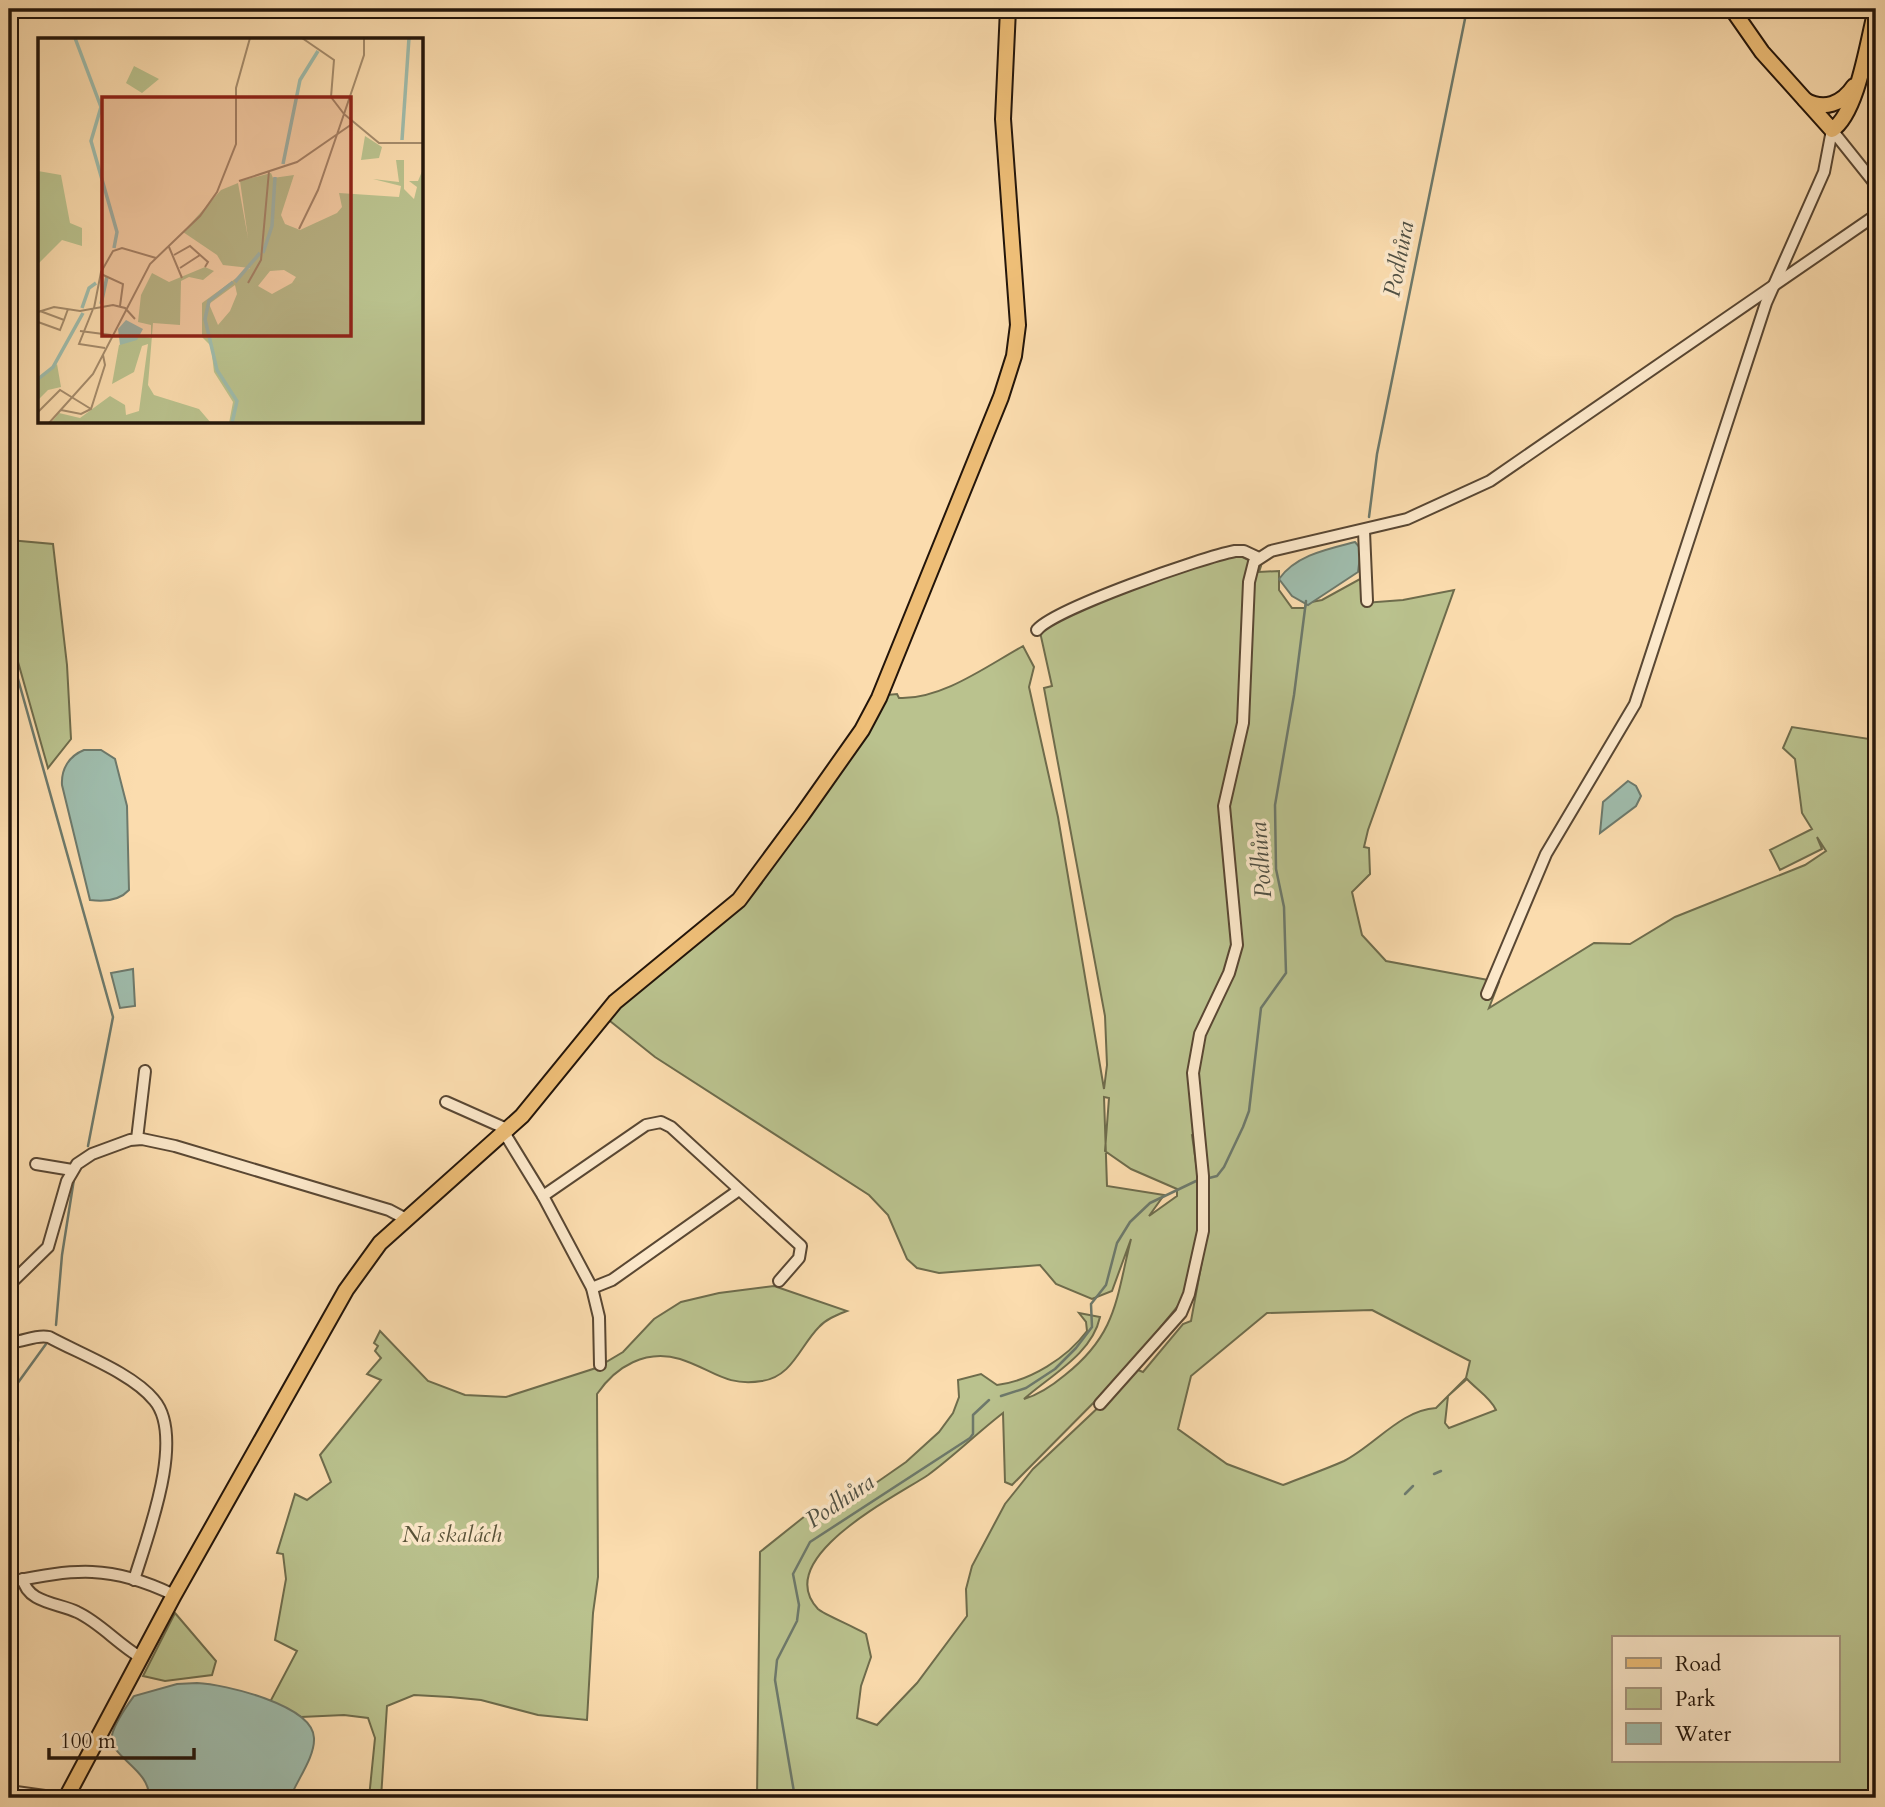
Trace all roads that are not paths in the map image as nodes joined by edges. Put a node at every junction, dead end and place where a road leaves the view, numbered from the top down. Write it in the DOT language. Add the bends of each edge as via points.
graph roads {
  1 [pos="1008,9"];
  2 [pos="1732,9"];
  3 [pos="1876,9"];
  4 [pos="1858,78"];
  5 [pos="1804,99"];
  6 [pos="1832,130"];
  7 [pos="1876,185"];
  8 [pos="1876,215"];
  9 [pos="1772,288"];
  10 [pos="1364,531"];
  11 [pos="1259,558"];
  12 [pos="1367,601"];
  13 [pos="1037,631"];
  14 [pos="1487,994"];
  15 [pos="145,1071"];
  16 [pos="446,1102"];
  17 [pos="507,1132"];
  18 [pos="137,1139"];
  19 [pos="36,1164"];
  20 [pos="72,1170"];
  21 [pos="739,1189"];
  22 [pos="543,1196"];
  23 [pos="406,1219"];
  24 [pos="779,1281"];
  25 [pos="9,1285"];
  26 [pos="592,1289"];
  27 [pos="9,1342"];
  28 [pos="600,1365"];
  29 [pos="1100,1404"];
  30 [pos="23,1579"];
  31 [pos="134,1580"];
  32 [pos="9,1582"];
  33 [pos="174,1595"];
  34 [pos="140,1657"];
  35 [pos="9,1791"];
  36 [pos="59,1798"];
  37 [pos="66,1798"];
  1 -- 17 [label="main road" via="1003,119 1016,346 1001,397 890,673 862,730 739,900 615,1002"];
  2 -- 5 [label="main road" via="1748,35"];
  3 -- 4 [label="main road"];
  4 -- 5 [label="main road" via="1836,103 1822,106"];
  4 -- 6 [label="main road" via="1845,115"];
  5 -- 6 [label="main road"];
  6 -- 7 [label="street"];
  6 -- 9 [label="street" via="1824,172"];
  8 -- 9 [label="street"];
  9 -- 10 [label="street" via="1490,481 1428,511"];
  9 -- 14 [label="street" via="1635,704 1546,854"];
  10 -- 11 [label="street" via="1271,551"];
  10 -- 12 [label="street"];
  11 -- 13 [label="street" via="1235,551 1166,572 1072,610"];
  11 -- 29 [label="street" via="1251,568 1249,582 1243,723 1224,806 1237,945 1200,1034 1193,1073 1203,1231 1181,1313"];
  15 -- 18 [label="street"];
  16 -- 17 [label="street"];
  17 -- 22 [label="street"];
  17 -- 23 [label="main road"];
  18 -- 20 [label="street" via="85,1157"];
  18 -- 23 [label="street" via="235,1163"];
  19 -- 20 [label="street"];
  20 -- 25 [label="street" via="48,1247"];
  21 -- 22 [label="street" via="671,1127 656,1121"];
  21 -- 24 [label="street" via="801,1246 799,1258"];
  21 -- 26 [label="street" via="612,1280"];
  22 -- 26 [label="street"];
  23 -- 33 [label="main road" via="355,1276"];
  26 -- 28 [label="street" via="599,1317"];
  27 -- 31 [label="street" via="49,1337 128,1379 161,1409 167,1426 166,1449"];
  30 -- 31 [label="street" via="76,1570"];
  30 -- 32 [label="street"];
  30 -- 34 [label="street" via="26,1590 36,1598 80,1613"];
  31 -- 33 [label="street"];
  33 -- 34 [label="main road"];
  34 -- 37 [label="main road"];
  35 -- 36 [label="street"];
}
